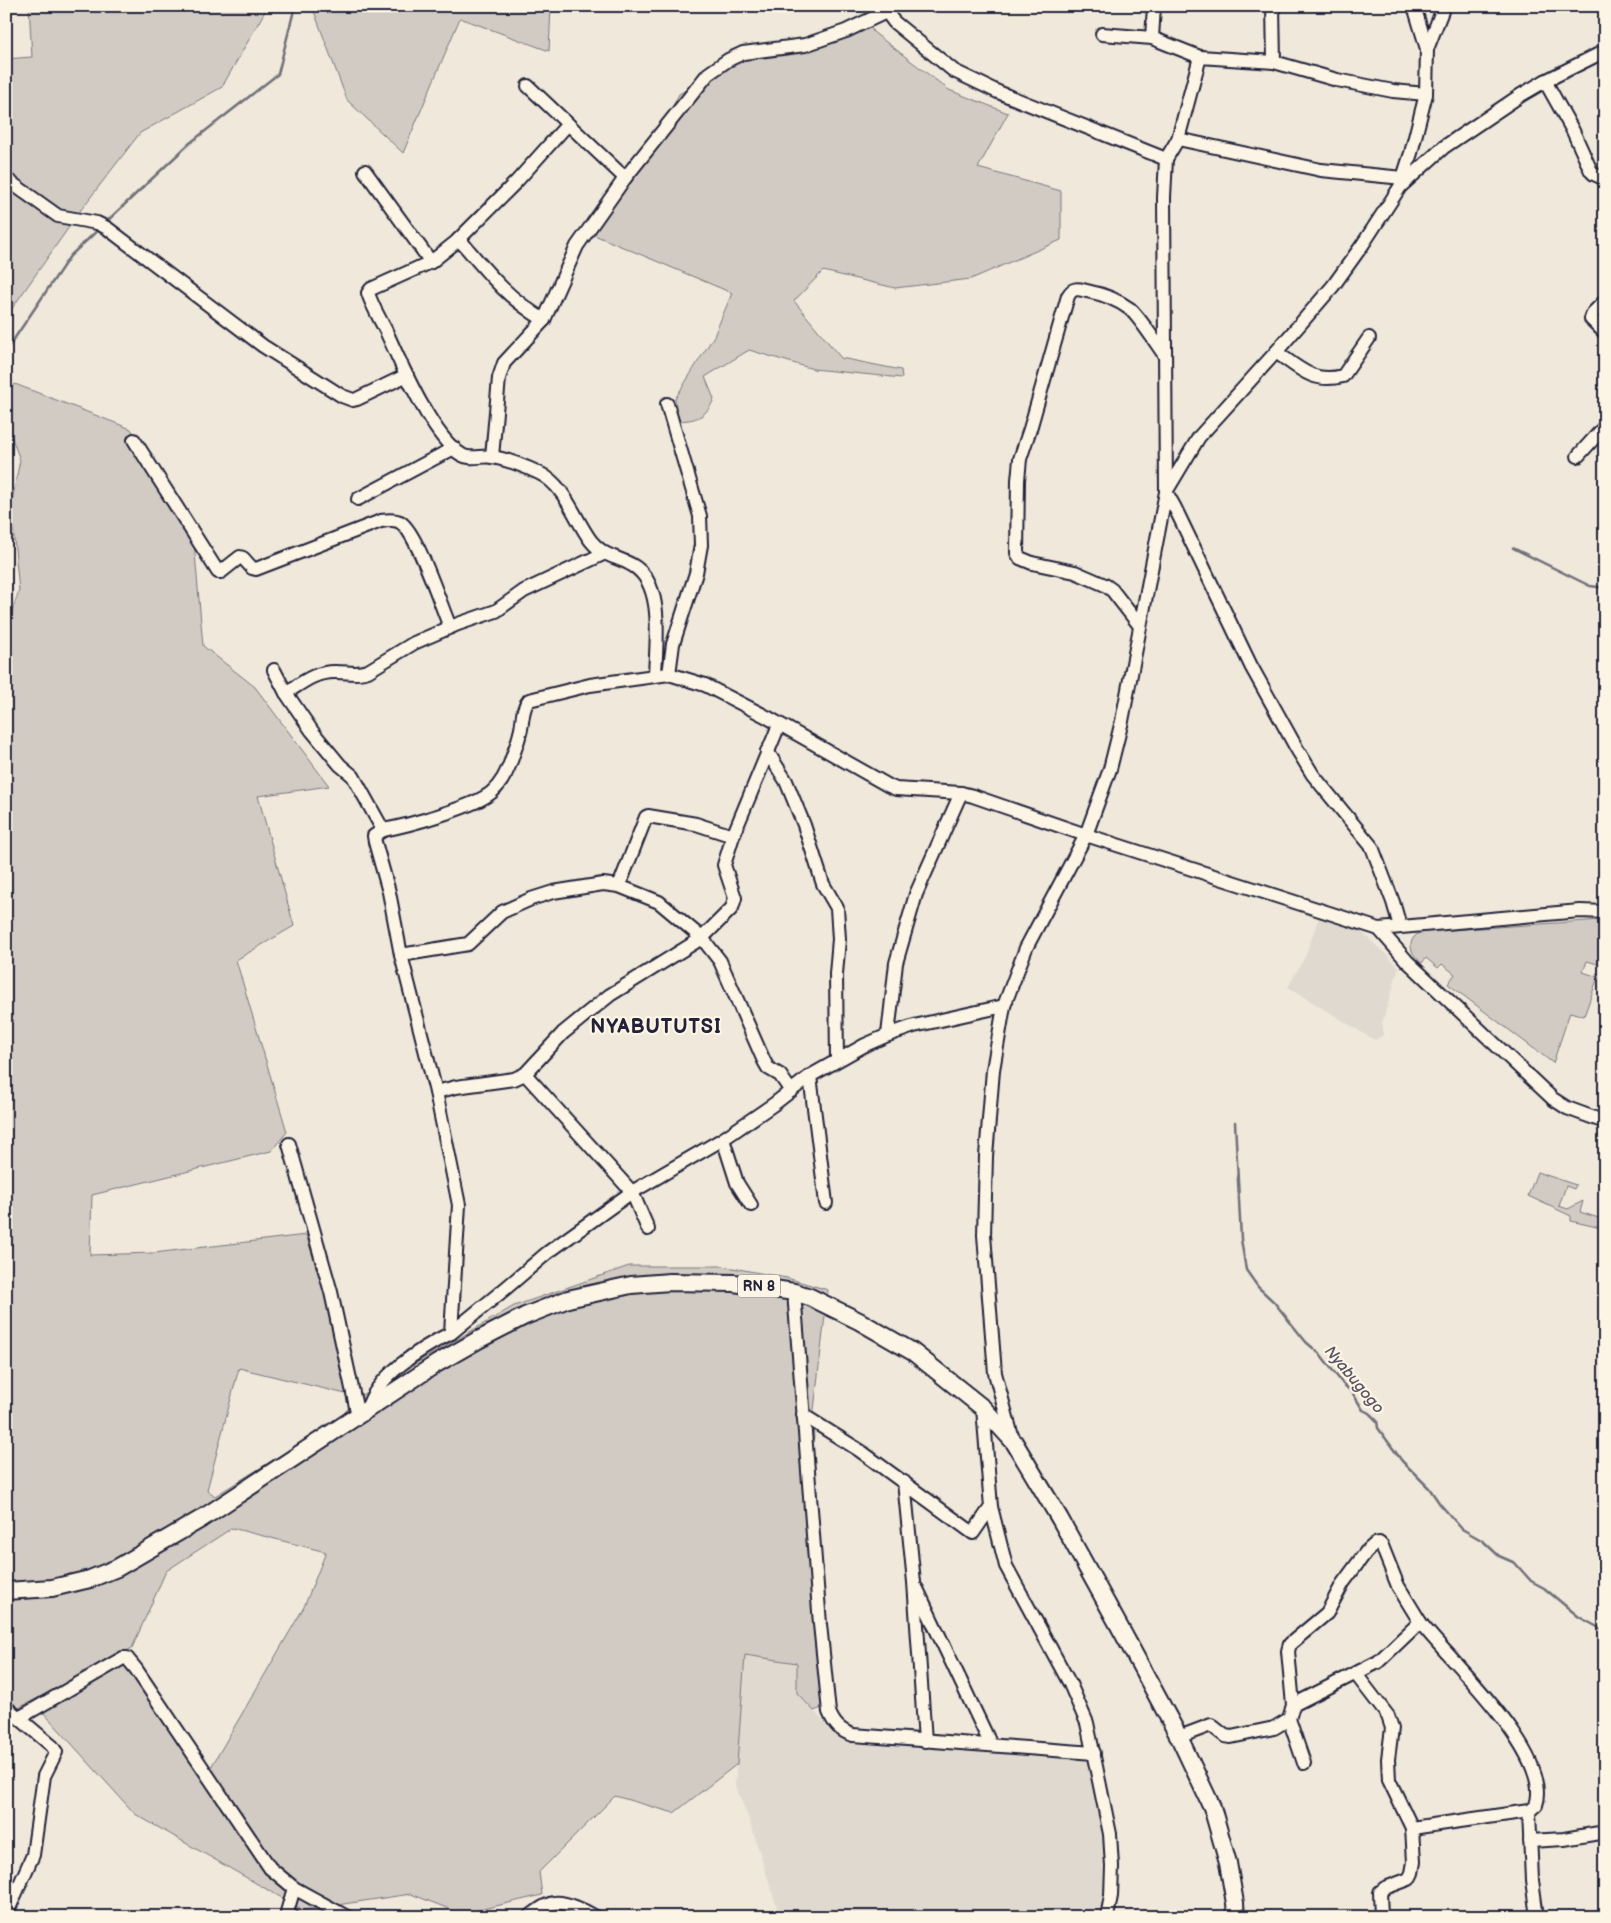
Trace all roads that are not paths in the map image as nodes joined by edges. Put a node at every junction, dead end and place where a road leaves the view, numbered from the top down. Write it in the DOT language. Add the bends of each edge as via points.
graph roads {
  1 [pos="1154,6"];
  2 [pos="1273,6"];
  3 [pos="1414,6"];
  4 [pos="1444,6"];
  5 [pos="884,9"];
  6 [pos="1102,34"];
  7 [pos="1152,38"];
  8 [pos="1427,49"];
  9 [pos="1605,51"];
  10 [pos="1200,57"];
  11 [pos="1274,62"];
  12 [pos="1544,81"];
  13 [pos="528,86"];
  14 [pos="1426,94"];
  15 [pos="568,124"];
  16 [pos="1178,139"];
  17 [pos="1166,159"];
  18 [pos="365,172"];
  19 [pos="625,178"];
  20 [pos="6,179"];
  21 [pos="1605,179"];
  22 [pos="1401,182"];
  23 [pos="459,239"];
  24 [pos="431,262"];
  25 [pos="1605,301"];
  26 [pos="544,320"];
  27 [pos="1605,333"];
  28 [pos="1369,338"];
  29 [pos="1276,352"];
  30 [pos="1165,356"];
  31 [pos="406,376"];
  32 [pos="667,404"];
  33 [pos="1605,426"];
  34 [pos="134,440"];
  35 [pos="454,448"];
  36 [pos="1578,456"];
  37 [pos="492,457"];
  38 [pos="1166,492"];
  39 [pos="358,499"];
  40 [pos="603,554"];
  41 [pos="1140,626"];
  42 [pos="450,627"];
  43 [pos="274,670"];
  44 [pos="655,674"];
  45 [pos="669,674"];
  46 [pos="286,693"];
  47 [pos="779,725"];
  48 [pos="767,751"];
  49 [pos="961,793"];
  50 [pos="383,830"];
  51 [pos="1086,835"];
  52 [pos="733,836"];
  53 [pos="619,886"];
  54 [pos="1605,912"];
  55 [pos="1400,926"];
  56 [pos="1379,929"];
  57 [pos="702,938"];
  58 [pos="400,955"];
  59 [pos="1004,1006"];
  60 [pos="888,1034"];
  61 [pos="837,1060"];
  62 [pos="525,1074"];
  63 [pos="810,1076"];
  64 [pos="791,1091"];
  65 [pos="436,1092"];
  66 [pos="1605,1122"];
  67 [pos="723,1139"];
  68 [pos="289,1144"];
  69 [pos="632,1192"];
  70 [pos="826,1203"];
  71 [pos="752,1205"];
  72 [pos="648,1229"];
  73 [pos="794,1292"];
  74 [pos="451,1333"];
  75 [pos="983,1408"];
  76 [pos="362,1413"];
  77 [pos="803,1414"];
  78 [pos="1014,1442"];
  79 [pos="904,1482"];
  80 [pos="990,1507"];
  81 [pos="914,1582"];
  82 [pos="6,1592"];
  83 [pos="1420,1622"];
  84 [pos="1355,1673"];
  85 [pos="1293,1705"];
  86 [pos="6,1707"];
  87 [pos="19,1718"];
  88 [pos="1290,1719"];
  89 [pos="1179,1737"];
  90 [pos="925,1741"];
  91 [pos="991,1746"];
  92 [pos="1094,1753"];
  93 [pos="1304,1763"];
  94 [pos="1528,1811"];
  95 [pos="1412,1828"];
  96 [pos="1605,1832"];
  97 [pos="1530,1841"];
  98 [pos="294,1888"];
  99 [pos="6,1914"];
  100 [pos="287,1915"];
  101 [pos="347,1917"];
  102 [pos="529,1917"];
  103 [pos="596,1917"];
  104 [pos="1107,1917"];
  105 [pos="1236,1917"];
  106 [pos="1381,1917"];
  107 [pos="1537,1917"];
  1 -- 7 [label="street"];
  2 -- 11 [label="street"];
  3 -- 8 [label="street"];
  4 -- 8 [label="street"];
  5 -- 17 [label="street" via="894,22 954,71 998,92"];
  5 -- 19 [label="street" via="846,31 805,45 743,54 728,60 708,74"];
  6 -- 7 [label="street"];
  7 -- 10 [label="street"];
  8 -- 14 [label="street"];
  9 -- 12 [label="street"];
  10 -- 11 [label="street"];
  10 -- 16 [label="street"];
  11 -- 14 [label="street" via="1338,80"];
  12 -- 21 [label="street" via="1573,131 1591,171"];
  12 -- 22 [label="street" via="1444,147"];
  13 -- 15 [label="street"];
  14 -- 22 [label="street"];
  15 -- 19 [label="street"];
  15 -- 23 [label="street"];
  16 -- 17 [label="street"];
  16 -- 22 [label="street" via="1314,169"];
  17 -- 30 [label="street"];
  18 -- 24 [label="street"];
  19 -- 26 [label="street" via="576,246"];
  20 -- 31 [label="street" via="58,216 107,228 263,346 342,396 357,399"];
  22 -- 29 [label="street" via="1333,286"];
  23 -- 24 [label="street"];
  23 -- 26 [label="street" via="511,298"];
  24 -- 31 [label="street" via="368,293"];
  25 -- 27 [label="street" via="1591,319"];
  26 -- 37 [label="street" via="504,363 499,378"];
  28 -- 29 [label="street" via="1343,376 1334,379 1307,374"];
  29 -- 38 [label="street" via="1199,437"];
  30 -- 38 [label="street"];
  30 -- 41 [label="street" via="1131,310 1098,294 1077,288 1072,290 1021,454 1018,480 1017,553 1020,558 1076,572 1105,585"];
  31 -- 35 [label="street"];
  32 -- 45 [label="street" via="702,532 696,574 673,644"];
  33 -- 36 [label="street"];
  34 -- 42 [label="street" via="218,572 240,558 256,569 381,521 397,521 413,537"];
  35 -- 37 [label="street" via="464,456"];
  35 -- 39 [label="street"];
  37 -- 40 [label="street" via="538,473 553,482"];
  38 -- 41 [label="street"];
  38 -- 55 [label="street" via="1251,666 1297,749 1313,775 1372,847"];
  40 -- 42 [label="street" via="524,591 496,612"];
  40 -- 44 [label="street" via="632,565 641,571 648,583 654,598"];
  41 -- 51 [label="street" via="1110,769"];
  42 -- 46 [label="street" via="414,643 368,671 316,675"];
  43 -- 46 [label="street"];
  44 -- 45 [label="street"];
  44 -- 50 [label="street" via="590,684 529,700 513,757 493,791 444,813"];
  45 -- 47 [label="street" via="706,686"];
  46 -- 50 [label="street" via="312,731 353,776"];
  47 -- 48 [label="street"];
  47 -- 49 [label="street" via="896,789"];
  48 -- 52 [label="street"];
  48 -- 61 [label="street" via="786,781 824,884 837,908"];
  49 -- 51 [label="street"];
  49 -- 60 [label="street" via="911,910 896,963"];
  50 -- 58 [label="street" via="374,836 389,892"];
  51 -- 56 [label="street"];
  51 -- 59 [label="street" via="1026,948"];
  52 -- 53 [label="street" via="696,824 648,816"];
  52 -- 57 [label="street" via="724,864 734,903"];
  53 -- 57 [label="street" via="659,902"];
  53 -- 58 [label="street" via="604,884 553,892 502,912 468,944"];
  54 -- 55 [label="street" via="1580,911"];
  55 -- 56 [label="street"];
  56 -- 66 [label="street" via="1406,961 1553,1098 1567,1108"];
  57 -- 62 [label="street" via="610,995 563,1033"];
  57 -- 64 [label="street" via="720,961 768,1068 780,1075"];
  58 -- 65 [label="street"];
  59 -- 60 [label="street"];
  59 -- 78 [label="street" via="993,1070 984,1235 995,1373"];
  60 -- 61 [label="street"];
  61 -- 63 [label="street"];
  62 -- 65 [label="street" via="514,1079"];
  62 -- 69 [label="street"];
  63 -- 64 [label="street"];
  63 -- 70 [label="street"];
  64 -- 67 [label="street"];
  65 -- 74 [label="street" via="459,1205"];
  67 -- 69 [label="street"];
  67 -- 71 [label="street" via="737,1182"];
  68 -- 76 [label="street"];
  69 -- 72 [label="street"];
  69 -- 74 [label="street" via="547,1253"];
  73 -- 75 [label="main road, RN 8" via="810,1296 860,1321 913,1352"];
  73 -- 76 [label="main road, RN 8" via="734,1283 670,1282 630,1285 568,1299 478,1340"];
  73 -- 77 [label="street"];
  74 -- 76 [label="street" via="430,1343 389,1375"];
  75 -- 78 [label="main road, RN 8"];
  75 -- 80 [label="street"];
  76 -- 82 [label="main road, RN 8" via="201,1519 117,1568 90,1579 52,1588"];
  77 -- 79 [label="street"];
  77 -- 90 [label="street" via="829,1712 838,1728 845,1733"];
  78 -- 89 [label="main road, RN 8"];
  79 -- 80 [label="street" via="973,1533"];
  79 -- 81 [label="street"];
  80 -- 92 [label="street" via="1006,1566 1070,1684 1087,1723"];
  81 -- 90 [label="street"];
  81 -- 91 [label="street"];
  83 -- 84 [label="street" via="1378,1662"];
  83 -- 85 [label="street" via="1398,1586 1382,1546 1376,1544 1343,1583 1327,1613 1290,1644"];
  83 -- 94 [label="street" via="1497,1710 1519,1741 1538,1785 1536,1805"];
  84 -- 85 [label="street"];
  84 -- 95 [label="street" via="1388,1716 1392,1728 1389,1780"];
  85 -- 88 [label="street"];
  86 -- 87 [label="street"];
  87 -- 98 [label="street" via="127,1658 270,1868"];
  87 -- 99 [label="street" via="56,1752 44,1776 33,1855"];
  88 -- 89 [label="street" via="1274,1728 1231,1737 1211,1725"];
  88 -- 93 [label="street"];
  89 -- 105 [label="main road, RN 8" via="1212,1807 1228,1863"];
  90 -- 91 [label="street"];
  91 -- 92 [label="street"];
  92 -- 104 [label="street" via="1110,1834 1111,1888"];
  94 -- 95 [label="street"];
  94 -- 97 [label="street"];
  95 -- 106 [label="street" via="1412,1873 1409,1880 1380,1892"];
  96 -- 97 [label="street"];
  97 -- 107 [label="street"];
  98 -- 100 [label="street"];
  98 -- 101 [label="street"];
  102 -- 103 [label="street" via="556,1902"];
}
